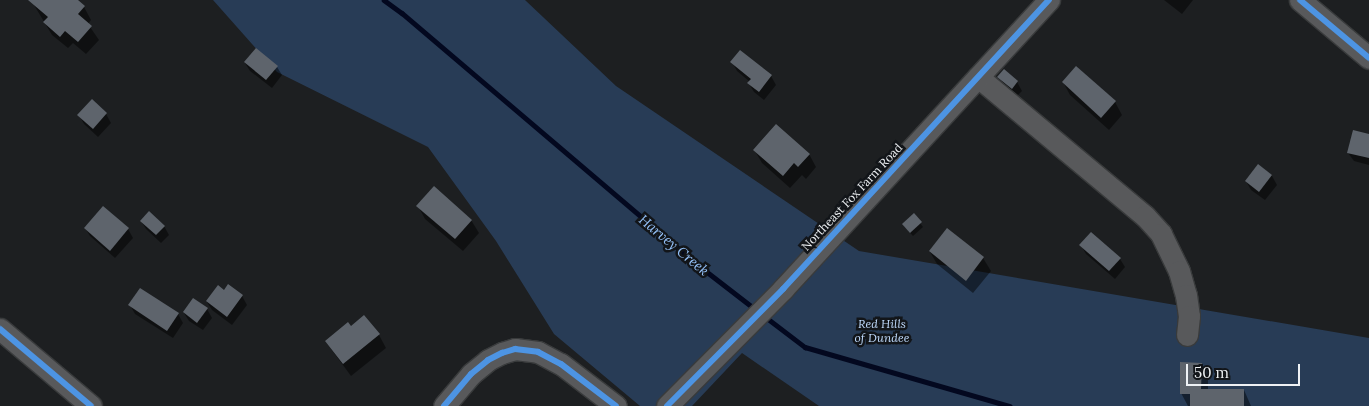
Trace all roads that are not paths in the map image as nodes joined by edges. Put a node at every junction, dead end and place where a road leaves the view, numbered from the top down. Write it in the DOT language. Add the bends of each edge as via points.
graph roads {
  1 [pos="1049,0"];
  2 [pos="1300,0"];
  3 [pos="1369,58"];
  4 [pos="978,77"];
  5 [pos="0,329"];
  6 [pos="1187,336"];
  7 [pos="91,406"];
  8 [pos="444,406"];
  9 [pos="616,406"];
  10 [pos="667,406"];
  1 -- 4 [label="street, Northeast Fox Farm Road"];
  2 -- 3 [label="street"];
  4 -- 6 [label="street" via="1145,216 1161,234 1179,271 1186,295"];
  4 -- 10 [label="street, Northeast Fox Farm Road" via="783,289"];
  5 -- 7 [label="street"];
  8 -- 9 [label="street" via="471,374 488,360 515,349 538,352 561,364"];
}
